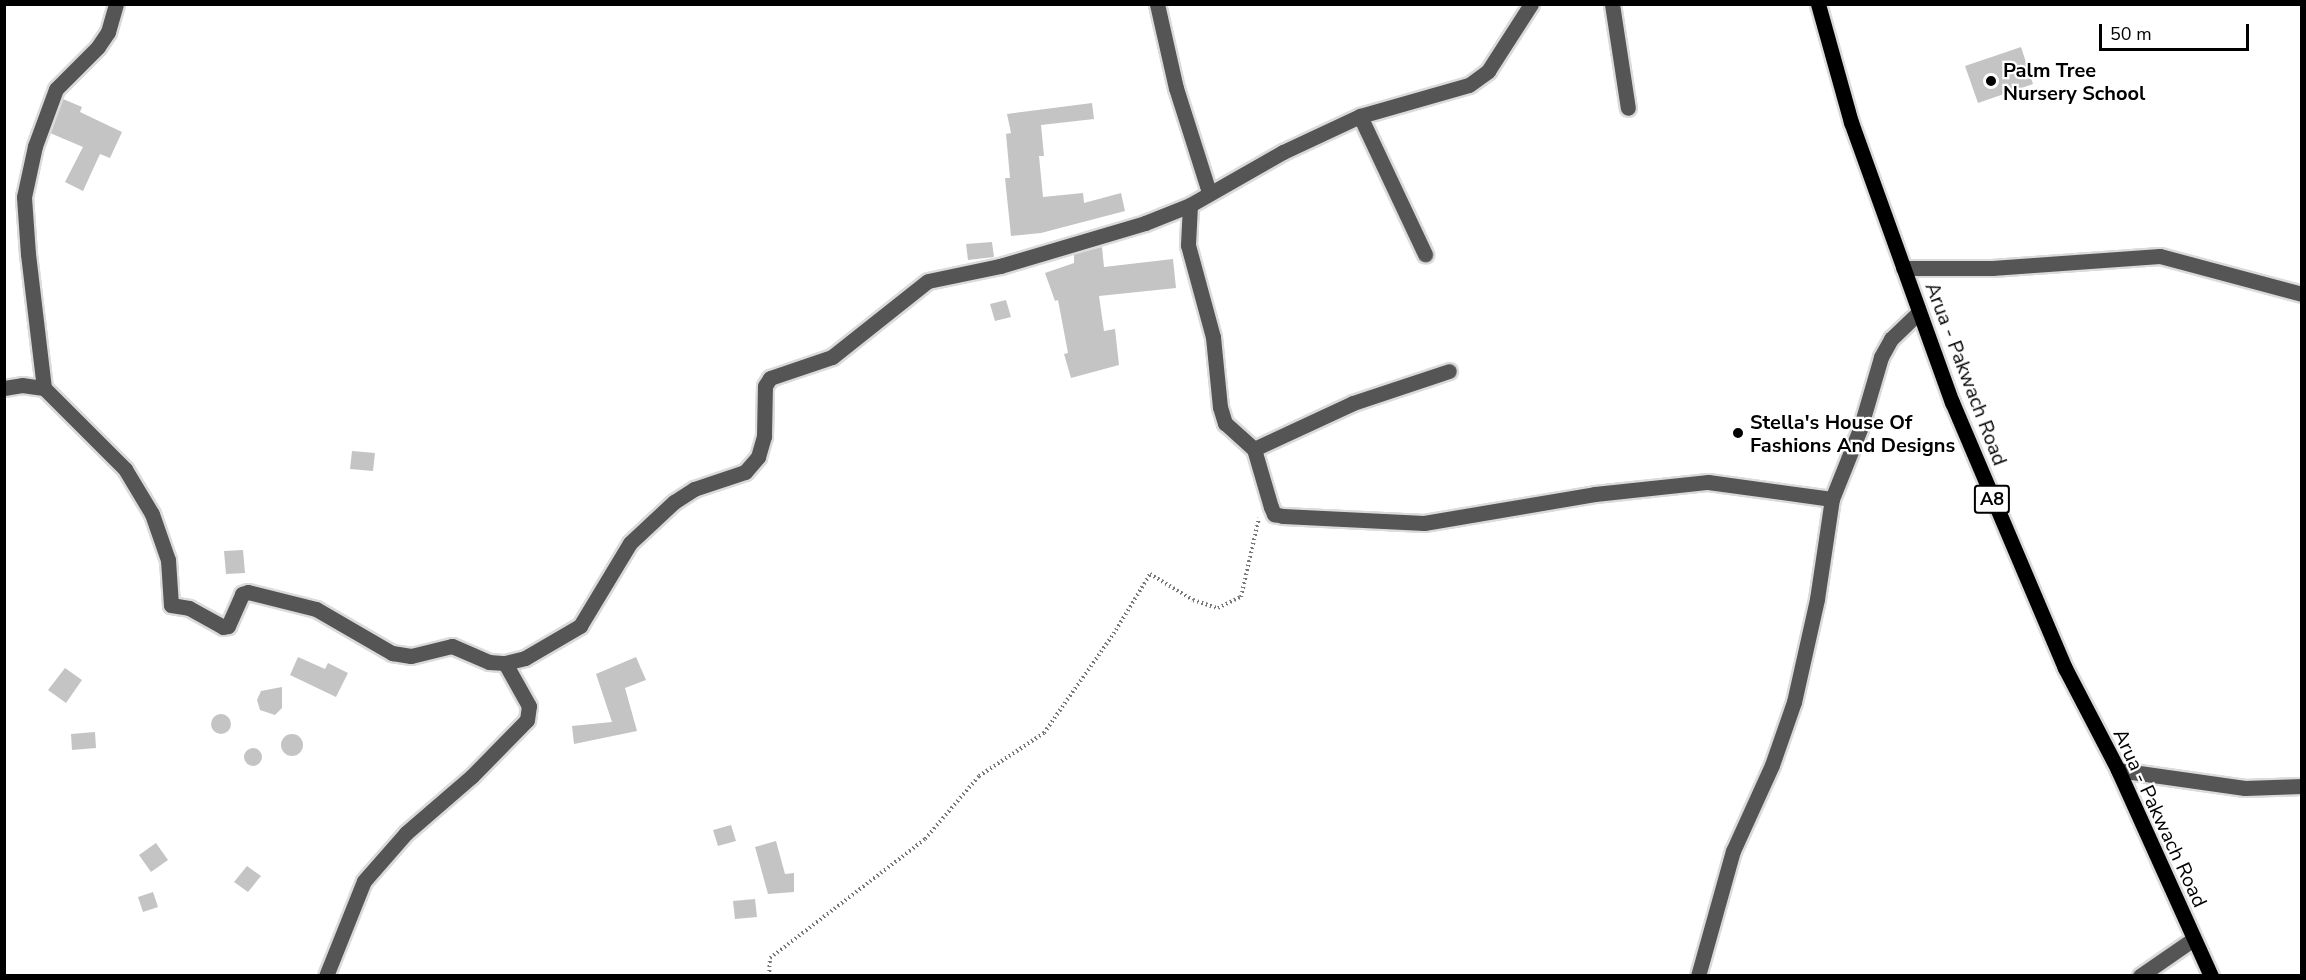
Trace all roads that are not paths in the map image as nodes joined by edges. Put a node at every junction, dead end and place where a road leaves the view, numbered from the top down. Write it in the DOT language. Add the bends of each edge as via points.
graph roads {
  1 [pos="116,4"];
  2 [pos="1157,4"];
  3 [pos="1531,4"];
  4 [pos="1612,4"];
  5 [pos="1818,4"];
  6 [pos="1628,108"];
  7 [pos="1360,116"];
  8 [pos="1209,192"];
  9 [pos="1190,205"];
  10 [pos="1425,254"];
  11 [pos="1903,268"];
  12 [pos="2301,294"];
  13 [pos="1918,314"];
  14 [pos="1449,371"];
  15 [pos="4,388"];
  16 [pos="44,388"];
  17 [pos="1254,449"];
  18 [pos="1832,499"];
  19 [pos="505,663"];
  20 [pos="2118,770"];
  21 [pos="2301,786"];
  22 [pos="2192,940"];
  23 [pos="326,975"];
  24 [pos="1698,975"];
  25 [pos="2140,975"];
  26 [pos="2211,975"];
  1 -- 16 [label="street" via="108,32 98,47 56,89 35,146 24,197"];
  2 -- 8 [label="street" via="1176,88"];
  3 -- 7 [label="street" via="1480,78"];
  4 -- 6 [label="street"];
  5 -- 11 [label="main road, Arua - Pakwach Road / A8" via="1851,122"];
  7 -- 8 [label="street"];
  7 -- 10 [label="street"];
  8 -- 9 [label="street"];
  9 -- 17 [label="street" via="1188,245 1213,337 1220,407 1225,423"];
  9 -- 19 [label="street" via="1145,223 1000,267 928,281 832,357 770,378 765,386 764,436 758,457 745,472 694,489 674,502 630,543 580,626 525,658"];
  11 -- 12 [label="street" via="1992,268 2160,256"];
  11 -- 13 [label="main road, Arua - Pakwach Road / A8"];
  13 -- 18 [label="street" via="1891,339 1881,357 1860,429"];
  13 -- 20 [label="main road, Arua - Pakwach Road / A8" via="2060,657"];
  14 -- 17 [label="street" via="1353,403"];
  15 -- 16 [label="street"];
  16 -- 19 [label="street" via="125,469 152,514 168,560 171,605 189,608 223,627 228,626 242,594 248,592 316,609 401,656 452,646 489,662"];
  17 -- 18 [label="street" via="1274,514 1283,516 1424,523 1595,494 1708,482"];
  18 -- 24 [label="street" via="1817,599 1794,702 1772,765 1733,851"];
  19 -- 23 [label="street" via="529,706 527,720 472,776 406,833 364,881"];
  20 -- 21 [label="street" via="2245,788"];
  20 -- 22 [label="main road, Arua - Pakwach Road / A8"];
  22 -- 25 [label="street"];
  22 -- 26 [label="main road, Arua - Pakwach Road / A8"];
}
